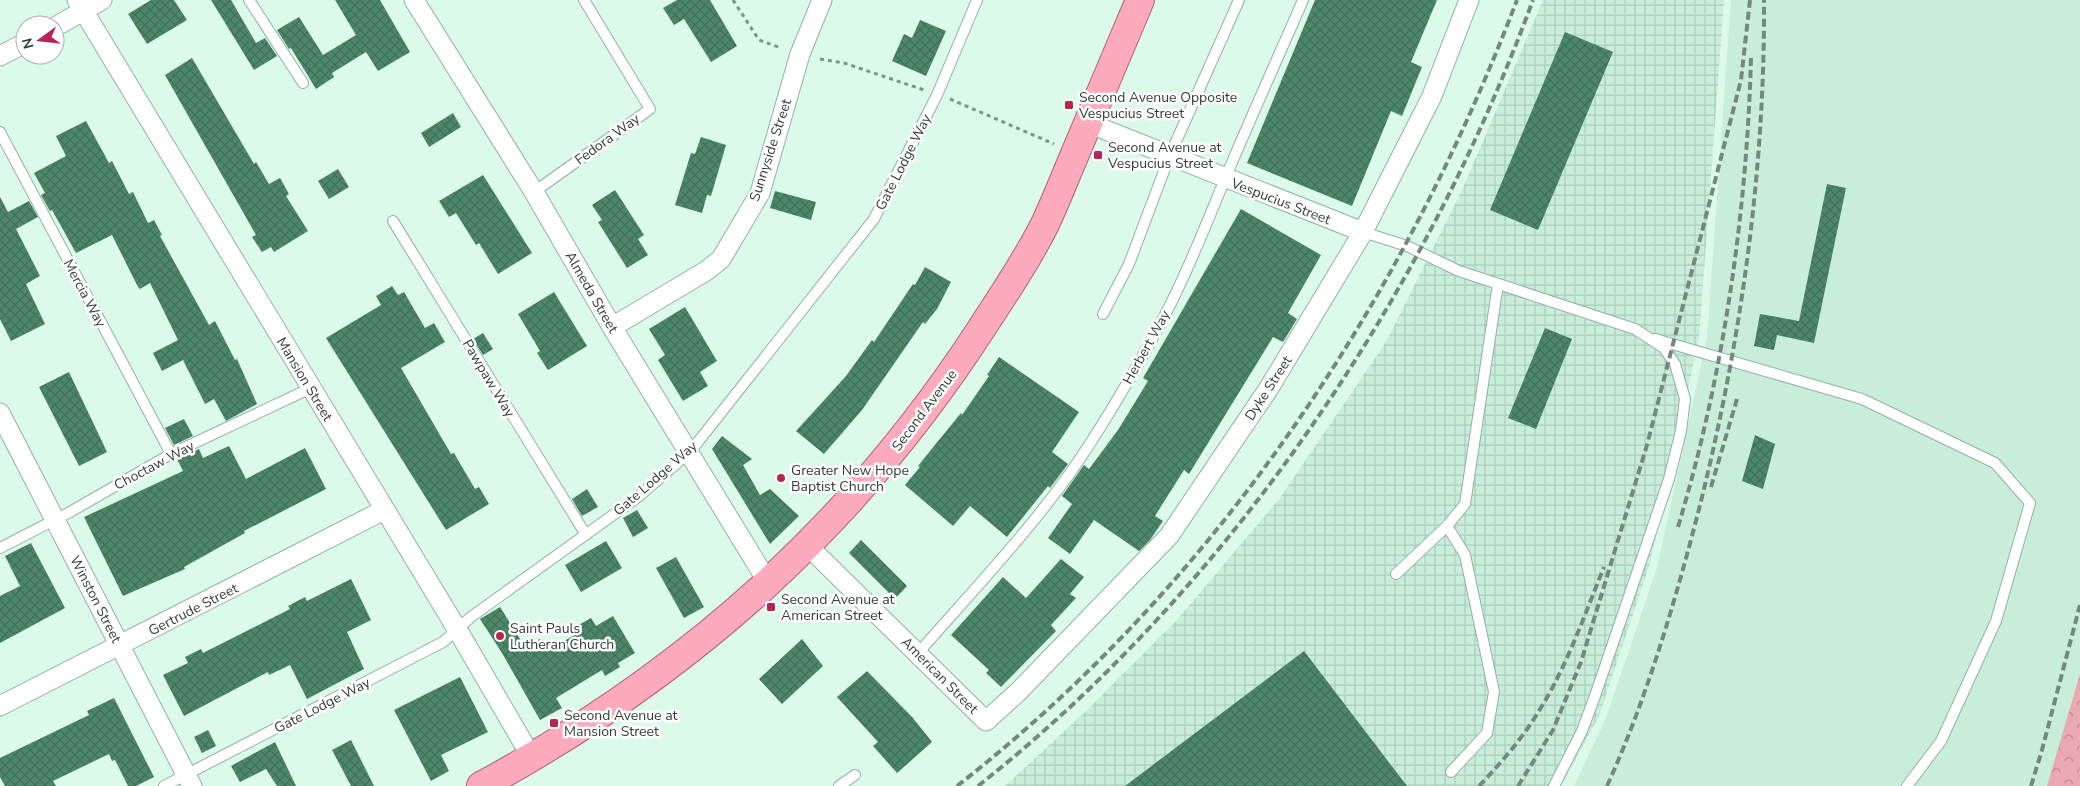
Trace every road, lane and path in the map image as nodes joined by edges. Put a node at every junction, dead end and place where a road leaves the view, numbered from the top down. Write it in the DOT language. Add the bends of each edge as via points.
graph roads {
  1 [pos="102,0"];
  2 [pos="250,0"];
  3 [pos="414,0"];
  4 [pos="584,0"];
  5 [pos="733,0"];
  6 [pos="822,0"];
  7 [pos="976,0"];
  8 [pos="1140,0"];
  9 [pos="1239,0"];
  10 [pos="1303,0"];
  11 [pos="1470,0"];
  12 [pos="81,5"];
  13 [pos="65,19"];
  14 [pos="15,48"];
  15 [pos="782,49"];
  16 [pos="0,56"];
  17 [pos="810,57"];
  18 [pos="303,83"];
  19 [pos="931,92"];
  20 [pos="942,96"];
  21 [pos="1088,123"];
  22 [pos="0,132"];
  23 [pos="1057,145"];
  24 [pos="1170,155"];
  25 [pos="1225,179"];
  26 [pos="534,192"];
  27 [pos="393,221"];
  28 [pos="1363,232"];
  29 [pos="1498,284"];
  30 [pos="1103,314"];
  31 [pos="612,328"];
  32 [pos="1652,338"];
  33 [pos="311,388"];
  34 [pos="0,413"];
  35 [pos="690,452"];
  36 [pos="171,454"];
  37 [pos="384,510"];
  38 [pos="55,520"];
  39 [pos="1447,526"];
  40 [pos="586,535"];
  41 [pos="807,545"];
  42 [pos="0,548"];
  43 [pos="1396,574"];
  44 [pos="769,584"];
  45 [pos="457,629"];
  46 [pos="120,646"];
  47 [pos="918,652"];
  48 [pos="0,706"];
  49 [pos="986,721"];
  50 [pos="532,758"];
  51 [pos="1451,772"];
  52 [pos="855,775"];
  53 [pos="189,780"];
  54 [pos="164,786"];
  55 [pos="481,786"];
  56 [pos="839,786"];
  57 [pos="1554,786"];
  58 [pos="1906,786"];
  1 -- 12 [label="street"];
  2 -- 18 [label="lane"];
  3 -- 26 [label="street, Almeda Street"];
  4 -- 26 [label="lane, Fedora Way" via="650,108"];
  5 -- 15 [label="path" via="758,40"];
  6 -- 31 [label="street, Sunnyside Street" via="800,54 760,192 721,259"];
  7 -- 35 [label="lane, Gate Lodge Way" via="937,95 874,220"];
  8 -- 21 [label="main road, Second Avenue"];
  9 -- 24 [label="lane"];
  10 -- 25 [label="lane, Herbert Way"];
  11 -- 28 [label="street, Dyke Street" via="1432,96"];
  12 -- 13 [label="street"];
  12 -- 33 [label="street, Mansion Street"];
  14 -- 16 [label="street"];
  17 -- 19 [label="path" via="844,63"];
  20 -- 23 [label="path"];
  21 -- 24 [label="street, Vespucius Street"];
  21 -- 41 [label="main road, Second Avenue" via="1045,224 966,353 907,434"];
  22 -- 36 [label="lane, Mercia Way"];
  24 -- 25 [label="street, Vespucius Street"];
  24 -- 30 [label="lane" via="1129,264"];
  25 -- 28 [label="street, Vespucius Street"];
  25 -- 47 [label="lane, Herbert Way" via="1201,241 1166,312 1090,444 986,577"];
  26 -- 31 [label="street, Almeda Street"];
  27 -- 40 [label="lane, Pawpaw Way"];
  28 -- 29 [label="lane" via="1407,246 1459,272"];
  28 -- 49 [label="street, Dyke Street" via="1269,388 1169,536"];
  29 -- 32 [label="lane" via="1610,319"];
  29 -- 39 [label="lane" via="1465,504"];
  31 -- 35 [label="street, Almeda Street"];
  32 -- 57 [label="lane" via="1675,364 1682,383 1685,399 1681,431 1669,479 1612,650 1582,731"];
  32 -- 58 [label="lane" via="1862,399 1995,463 2030,503 1996,621 1941,741"];
  33 -- 36 [label="lane, Choctaw Way"];
  33 -- 37 [label="street, Mansion Street"];
  34 -- 38 [label="street, Winston Street"];
  35 -- 40 [label="lane, Gate Lodge Way" via="638,497"];
  35 -- 44 [label="street, Almeda Street"];
  36 -- 38 [label="lane, Choctaw Way"];
  37 -- 45 [label="street, Mansion Street"];
  37 -- 46 [label="street, Gertrude Street"];
  38 -- 42 [label="lane, Choctaw Way"];
  38 -- 46 [label="street, Winston Street"];
  39 -- 43 [label="lane"];
  39 -- 51 [label="lane" via="1465,555 1494,692 1487,733"];
  40 -- 45 [label="lane, Gate Lodge Way"];
  41 -- 44 [label="main road, Second Avenue"];
  41 -- 47 [label="street, American Street"];
  44 -- 50 [label="main road, Second Avenue" via="657,676"];
  45 -- 50 [label="street, Mansion Street"];
  45 -- 53 [label="lane, Gate Lodge Way" via="443,642"];
  46 -- 48 [label="street, Gertrude Street"];
  46 -- 53 [label="street, Winston Street"];
  47 -- 49 [label="street, American Street"];
  50 -- 55 [label="main road, Second Avenue"];
  52 -- 56 [label="lane"];
  53 -- 54 [label="lane, Gate Lodge Way"];
}
